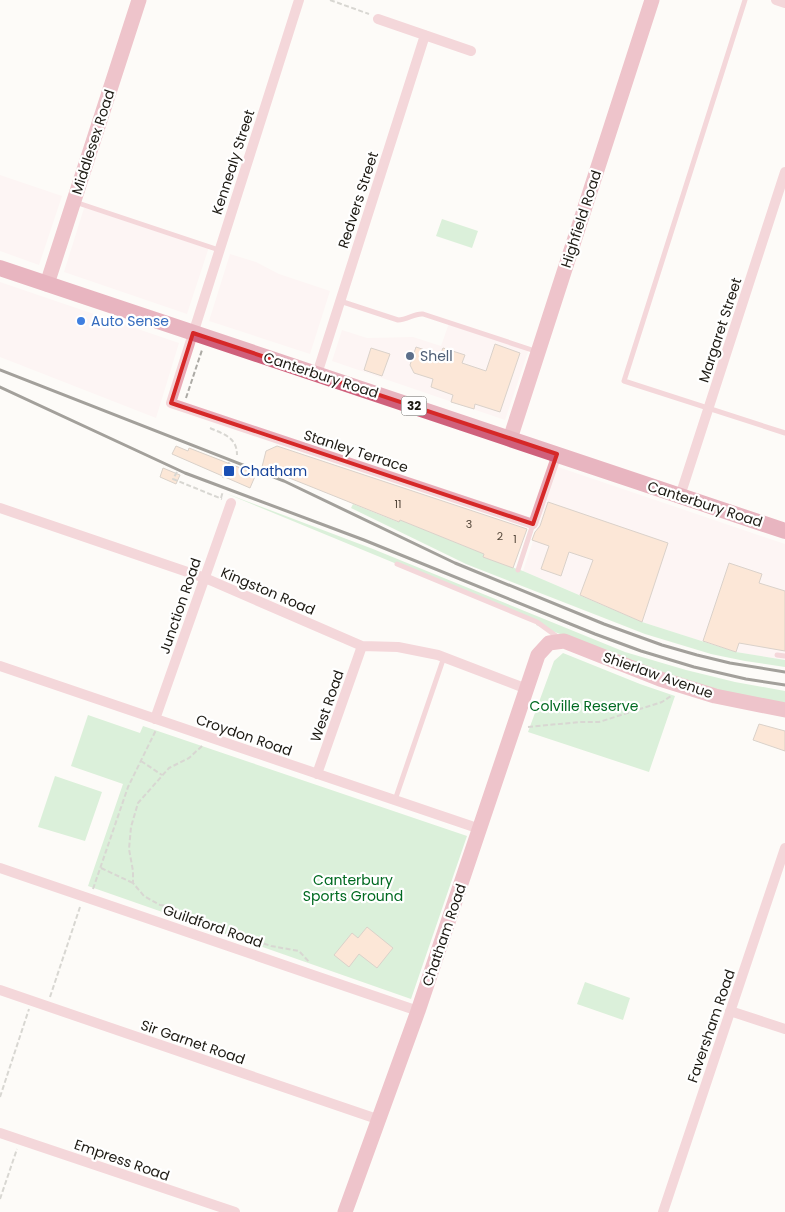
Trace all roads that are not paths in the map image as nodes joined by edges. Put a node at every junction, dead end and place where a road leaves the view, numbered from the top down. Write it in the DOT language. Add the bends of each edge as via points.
graph roads {
  1 [pos="139,0"];
  2 [pos="298,0"];
  3 [pos="652,0"];
  4 [pos="745,0"];
  5 [pos="776,0"];
  6 [pos="785,3"];
  7 [pos="378,19"];
  8 [pos="425,35"];
  9 [pos="471,51"];
  10 [pos="785,172"];
  11 [pos="74,202"];
  12 [pos="219,250"];
  13 [pos="0,268"];
  14 [pos="48,284"];
  15 [pos="340,301"];
  16 [pos="194,333"];
  17 [pos="538,352"];
  18 [pos="317,374"];
  19 [pos="709,408"];
  20 [pos="785,433"];
  21 [pos="510,438"];
  22 [pos="556,454"];
  23 [pos="680,496"];
  24 [pos="231,503"];
  25 [pos="0,508"];
  26 [pos="533,524"];
  27 [pos="785,531"];
  28 [pos="397,564"];
  29 [pos="518,570"];
  30 [pos="205,578"];
  31 [pos="564,641"];
  32 [pos="362,646"];
  33 [pos="777,655"];
  34 [pos="785,656"];
  35 [pos="444,657"];
  36 [pos="0,666"];
  37 [pos="527,689"];
  38 [pos="785,710"];
  39 [pos="155,719"];
  40 [pos="317,774"];
  41 [pos="394,800"];
  42 [pos="480,830"];
  43 [pos="785,848"];
  44 [pos="0,868"];
  45 [pos="781,871"];
  46 [pos="0,990"];
  47 [pos="418,1011"];
  48 [pos="730,1011"];
  49 [pos="785,1029"];
  50 [pos="377,1119"];
  51 [pos="0,1133"];
  52 [pos="235,1212"];
  53 [pos="345,1212"];
  54 [pos="663,1212"];
  1 -- 11 [label="street, Middlesex Road"];
  2 -- 12 [label="street, Kennealy Street"];
  3 -- 17 [label="street, Highfield Road"];
  4 -- 19 [label="lane" via="624,381"];
  5 -- 6 [label="street"];
  7 -- 8 [label="street"];
  8 -- 9 [label="street"];
  8 -- 15 [label="street, Redvers Street"];
  10 -- 19 [label="street, Margaret Street"];
  11 -- 12 [label="lane"];
  11 -- 14 [label="street, Middlesex Road"];
  12 -- 16 [label="street, Kennealy Street"];
  13 -- 14 [label="main road, Canterbury Road / 32"];
  14 -- 16 [label="main road, Canterbury Road / 32"];
  15 -- 17 [label="lane" via="398,320 423,314"];
  15 -- 18 [label="street, Redvers Street"];
  16 -- 18 [label="main road, Canterbury Road / 32"];
  16 -- 26 [label="street, Stanley Terrace" via="171,403"];
  17 -- 21 [label="street, Highfield Road"];
  18 -- 21 [label="main road, Canterbury Road / 32"];
  19 -- 20 [label="lane"];
  19 -- 23 [label="street, Margaret Street"];
  21 -- 22 [label="main road, Canterbury Road / 32"];
  22 -- 23 [label="main road, Canterbury Road / 32"];
  22 -- 26 [label="street"];
  23 -- 27 [label="main road, Canterbury Road / 32"];
  24 -- 30 [label="street, Junction Road"];
  25 -- 30 [label="street, Kingston Road"];
  26 -- 29 [label="lane"];
  28 -- 31 [label="lane" via="537,622"];
  30 -- 32 [label="street, Kingston Road"];
  30 -- 39 [label="street, Junction Road"];
  31 -- 37 [label="street, Chatham Road" via="549,643 538,655"];
  31 -- 38 [label="street, Shierlaw Avenue" via="685,687"];
  32 -- 35 [label="street, Kingston Road" via="398,647"];
  32 -- 40 [label="street, West Road"];
  33 -- 34 [label="lane"];
  35 -- 37 [label="street, Kingston Road"];
  35 -- 41 [label="lane"];
  36 -- 39 [label="street, Croydon Road"];
  37 -- 42 [label="street, Chatham Road"];
  39 -- 40 [label="street, Croydon Road"];
  40 -- 41 [label="street, Croydon Road"];
  41 -- 42 [label="street, Croydon Road"];
  42 -- 47 [label="street, Chatham Road"];
  43 -- 45 [label="street, Faversham Road"];
  44 -- 47 [label="street, Guildford Road"];
  45 -- 48 [label="street, Faversham Road"];
  46 -- 50 [label="street, Sir Garnet Road"];
  47 -- 50 [label="street, Chatham Road"];
  48 -- 49 [label="street"];
  48 -- 54 [label="street, Faversham Road"];
  50 -- 53 [label="street, Chatham Road"];
  51 -- 52 [label="street, Empress Road"];
}
